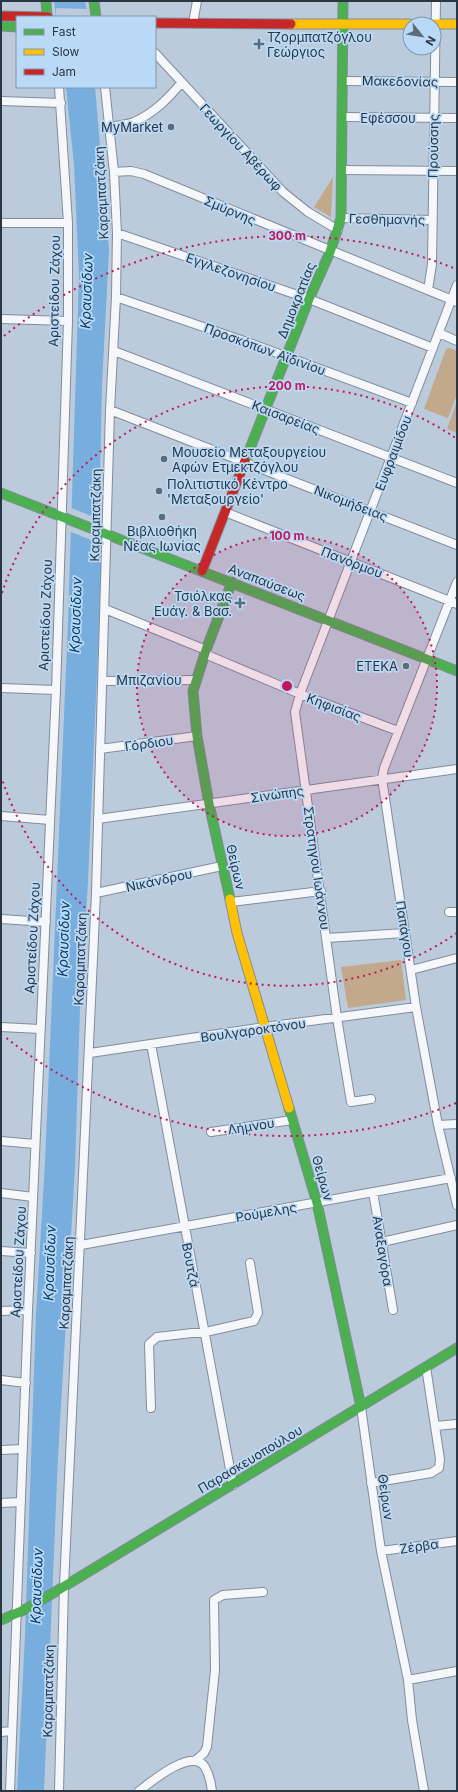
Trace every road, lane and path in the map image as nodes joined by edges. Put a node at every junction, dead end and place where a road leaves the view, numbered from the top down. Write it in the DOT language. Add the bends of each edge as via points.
graph roads {
  1 [pos="46,1"];
  2 [pos="94,1"];
  3 [pos="197,1"];
  4 [pos="343,1"];
  5 [pos="436,1"];
  6 [pos="1,16"];
  7 [pos="16,16"];
  8 [pos="47,16"];
  9 [pos="96,16"];
  10 [pos="435,16"];
  11 [pos="156,23"];
  12 [pos="193,23"];
  13 [pos="343,24"];
  14 [pos="402,24"];
  15 [pos="442,24"];
  16 [pos="457,24"];
  17 [pos="1,26"];
  18 [pos="16,27"];
  19 [pos="156,54"];
  20 [pos="434,56"];
  21 [pos="343,81"];
  22 [pos="182,82"];
  23 [pos="434,82"];
  24 [pos="457,82"];
  25 [pos="59,88"];
  26 [pos="105,88"];
  27 [pos="1,101"];
  28 [pos="61,103"];
  29 [pos="342,117"];
  30 [pos="433,118"];
  31 [pos="457,118"];
  32 [pos="109,128"];
  33 [pos="342,170"];
  34 [pos="432,170"];
  35 [pos="457,171"];
  36 [pos="114,172"];
  37 [pos="341,218"];
  38 [pos="432,220"];
  39 [pos="1,223"];
  40 [pos="68,223"];
  41 [pos="338,230"];
  42 [pos="117,233"];
  43 [pos="330,252"];
  44 [pos="457,285"];
  45 [pos="428,290"];
  46 [pos="116,297"];
  47 [pos="309,299"];
  48 [pos="454,301"];
  49 [pos="1,319"];
  50 [pos="68,321"];
  51 [pos="439,334"];
  52 [pos="457,341"];
  53 [pos="433,348"];
  54 [pos="114,351"];
  55 [pos="287,356"];
  56 [pos="412,403"];
  57 [pos="266,409"];
  58 [pos="110,410"];
  59 [pos="392,457"];
  60 [pos="245,462"];
  61 [pos="457,483"];
  62 [pos="1,492"];
  63 [pos="371,510"];
  64 [pos="225,512"];
  65 [pos="65,517"];
  66 [pos="106,534"];
  67 [pos="457,545"];
  68 [pos="351,562"];
  69 [pos="202,571"];
  70 [pos="232,582"];
  71 [pos="457,582"];
  72 [pos="453,602"];
  73 [pos="105,609"];
  74 [pos="329,620"];
  75 [pos="205,652"];
  76 [pos="426,659"];
  77 [pos="457,671"];
  78 [pos="196,680"];
  79 [pos="102,681"];
  80 [pos="1,688"];
  81 [pos="56,690"];
  82 [pos="300,694"];
  83 [pos="398,731"];
  84 [pos="197,736"];
  85 [pos="100,749"];
  86 [pos="457,769"];
  87 [pos="382,778"];
  88 [pos="306,789"];
  89 [pos="209,804"];
  90 [pos="1,816"];
  91 [pos="98,819"];
  92 [pos="50,820"];
  93 [pos="222,866"];
  94 [pos="321,891"];
  95 [pos="96,893"];
  96 [pos="231,902"];
  97 [pos="1,919"];
  98 [pos="46,922"];
  99 [pos="405,933"];
  100 [pos="327,938"];
  101 [pos="457,958"];
  102 [pos="411,970"];
  103 [pos="416,1007"];
  104 [pos="338,1018"];
  105 [pos="1,1027"];
  106 [pos="265,1027"];
  107 [pos="40,1029"];
  108 [pos="151,1044"];
  109 [pos="90,1053"];
  110 [pos="371,1099"];
  111 [pos="292,1120"];
  112 [pos="457,1124"];
  113 [pos="438,1125"];
  114 [pos="211,1132"];
  115 [pos="1,1141"];
  116 [pos="35,1144"];
  117 [pos="451,1178"];
  118 [pos="373,1192"];
  119 [pos="1,1193"];
  120 [pos="33,1197"];
  121 [pos="317,1203"];
  122 [pos="457,1205"];
  123 [pos="457,1225"];
  124 [pos="184,1227"];
  125 [pos="382,1242"];
  126 [pos="81,1245"];
  127 [pos="1,1251"];
  128 [pos="31,1253"];
  129 [pos="250,1263"];
  130 [pos="28,1310"];
  131 [pos="393,1310"];
  132 [pos="1,1311"];
  133 [pos="204,1332"];
  134 [pos="457,1348"];
  135 [pos="426,1367"];
  136 [pos="1,1380"];
  137 [pos="26,1383"];
  138 [pos="361,1407"];
  139 [pos="150,1408"];
  140 [pos="457,1424"];
  141 [pos="435,1426"];
  142 [pos="23,1449"];
  143 [pos="1,1450"];
  144 [pos="371,1482"];
  145 [pos="233,1485"];
  146 [pos="21,1502"];
  147 [pos="1,1503"];
  148 [pos="457,1541"];
  149 [pos="381,1551"];
  150 [pos="64,1586"];
  151 [pos="262,1592"];
  152 [pos="20,1612"];
  153 [pos="1,1620"];
  154 [pos="457,1670"];
  155 [pos="408,1680"];
  156 [pos="12,1731"];
  157 [pos="1,1732"];
  158 [pos="195,1761"];
  159 [pos="10,1791"];
  160 [pos="59,1791"];
  161 [pos="139,1791"];
  162 [pos="212,1791"];
  163 [pos="424,1791"];
  1 -- 8 [label="street"];
  2 -- 9 [label="street"];
  3 -- 12 [label="street"];
  4 -- 13 [label="street, Δημοκρατίας"];
  5 -- 10 [label="street, Προύσσης"];
  6 -- 7 [label="street"];
  11 -- 12 [label="street"];
  12 -- 13 [label="street"];
  13 -- 14 [label="street"];
  13 -- 21 [label="street, Δημοκρατίας"];
  15 -- 16 [label="street"];
  17 -- 18 [label="street"];
  19 -- 22 [label="street, Γεωργίου Αβέρωφ"];
  20 -- 23 [label="street, Προύσσης"];
  21 -- 23 [label="street, Μακεδονίας"];
  21 -- 29 [label="street, Δημοκρατίας"];
  22 -- 32 [label="street" via="165,102 148,114 129,124"];
  22 -- 41 [label="street, Γεωργίου Αβέρωφ" via="283,192 308,212"];
  23 -- 24 [label="street, Μακεδονίας"];
  23 -- 30 [label="street, Προύσσης"];
  25 -- 28 [label="street, Αριστείδου Ζάχου"];
  26 -- 32 [label="street, Καραμπατζάκη"];
  27 -- 28 [label="street"];
  28 -- 40 [label="street, Αριστείδου Ζάχου"];
  29 -- 30 [label="street, Εφέσσου"];
  29 -- 33 [label="street, Δημοκρατίας"];
  30 -- 31 [label="street, Εφέσσου"];
  30 -- 34 [label="street, Προύσσης"];
  32 -- 36 [label="street, Καραμπατζάκη"];
  33 -- 34 [label="street"];
  33 -- 37 [label="street, Δημοκρατίας"];
  34 -- 35 [label="street"];
  34 -- 38 [label="street, Προύσσης"];
  36 -- 42 [label="street, Καραμπατζάκη"];
  36 -- 43 [label="street, Σμύρνης" via="139,172"];
  37 -- 38 [label="street, Γεσθημανής"];
  37 -- 41 [label="street, Δημοκρατίας"];
  38 -- 45 [label="street, Προύσσης" via="432,264"];
  39 -- 40 [label="street"];
  40 -- 50 [label="street, Αριστείδου Ζάχου"];
  41 -- 43 [label="street, Δημοκρατίας"];
  42 -- 46 [label="street, Καραμπατζάκη"];
  42 -- 47 [label="street, Εγγλεζονησίου"];
  43 -- 45 [label="street, Σμύρνης"];
  43 -- 47 [label="street, Δημοκρατίας"];
  44 -- 48 [label="street, Ευφραιμίδου"];
  45 -- 48 [label="street, Σμύρνης"];
  46 -- 54 [label="street, Καραμπατζάκη"];
  46 -- 55 [label="street, Προσκόπων Αϊδινίου"];
  47 -- 53 [label="street, Εγγλεζονησίου"];
  47 -- 55 [label="street, Δημοκρατίας"];
  48 -- 51 [label="street, Ευφραιμίδου"];
  49 -- 50 [label="street"];
  50 -- 65 [label="street, Αριστείδου Ζάχου"];
  51 -- 52 [label="street"];
  51 -- 53 [label="street, Ευφραιμίδου"];
  53 -- 56 [label="street, Ευφραιμίδου"];
  54 -- 57 [label="street, Καισαρείας"];
  54 -- 58 [label="street, Καραμπατζάκη"];
  55 -- 56 [label="street, Προσκόπων Αϊδινίου"];
  55 -- 57 [label="street, Δημοκρατίας"];
  56 -- 59 [label="street, Ευφραιμίδου"];
  57 -- 59 [label="street, Καισαρείας"];
  57 -- 60 [label="street, Δημοκρατίας"];
  58 -- 60 [label="street, Νικομήδειας"];
  58 -- 66 [label="street, Καραμπατζάκη"];
  59 -- 61 [label="street, Καισαρείας"];
  59 -- 63 [label="street, Ευφραιμίδου"];
  60 -- 63 [label="street, Νικομήδειας"];
  60 -- 64 [label="street, Δημοκρατίας"];
  62 -- 65 [label="street, Αναπαύσεως"];
  63 -- 67 [label="street, Νικομήδειας"];
  63 -- 68 [label="street, Ευφραιμίδου"];
  64 -- 68 [label="street, Πανόρμου"];
  64 -- 69 [label="street, Δημοκρατίας"];
  65 -- 66 [label="street, Αναπαύσεως"];
  65 -- 81 [label="street, Αριστείδου Ζάχου"];
  66 -- 69 [label="street, Αναπαύσεως"];
  66 -- 73 [label="street, Καραμπατζάκη"];
  68 -- 72 [label="street, Πανόρμου"];
  68 -- 74 [label="street, Ευφραιμίδου"];
  69 -- 70 [label="street, Αναπαύσεως"];
  70 -- 74 [label="street, Αναπαύσεως"];
  70 -- 75 [label="street, Θείρων"];
  71 -- 72 [label="street, Παπάγου"];
  72 -- 76 [label="street, Παπάγου"];
  73 -- 75 [label="street, Κηφισίας"];
  73 -- 79 [label="street, Καραμπατζάκη"];
  74 -- 76 [label="street, Αναπαύσεως"];
  74 -- 82 [label="street, Στρατηγού Ιωάννου"];
  75 -- 78 [label="street, Θείρων"];
  75 -- 82 [label="street, Κηφισίας"];
  76 -- 77 [label="street, Αναπαύσεως"];
  76 -- 83 [label="street, Παπάγου"];
  78 -- 79 [label="street, Μπιζανίου"];
  78 -- 84 [label="street, Θείρων" via="193,695"];
  79 -- 85 [label="street, Καραμπατζάκη"];
  80 -- 81 [label="street"];
  81 -- 92 [label="street, Αριστείδου Ζάχου"];
  82 -- 83 [label="street, Κηφισίας"];
  82 -- 88 [label="street, Στρατηγού Ιωάννου" via="294,719"];
  83 -- 87 [label="street, Παπάγου"];
  84 -- 85 [label="street, Γόρδιου"];
  84 -- 89 [label="street, Θείρων"];
  85 -- 91 [label="street, Καραμπατζάκη"];
  86 -- 87 [label="street, Σινώπης"];
  87 -- 88 [label="street, Σινώπης"];
  87 -- 99 [label="street, Παπάγου"];
  88 -- 89 [label="street, Σινώπης"];
  88 -- 94 [label="street, Στρατηγού Ιωάννου"];
  89 -- 91 [label="street, Σινώπης"];
  89 -- 93 [label="street, Θείρων"];
  90 -- 92 [label="street"];
  91 -- 95 [label="street, Καραμπατζάκη"];
  92 -- 98 [label="street, Αριστείδου Ζάχου"];
  93 -- 95 [label="street, Νικάνδρου"];
  93 -- 96 [label="street, Θείρων"];
  94 -- 96 [label="street"];
  94 -- 100 [label="street, Στρατηγού Ιωάννου"];
  95 -- 109 [label="street, Καραμπατζάκη"];
  96 -- 106 [label="street, Θείρων" via="242,952"];
  97 -- 98 [label="street"];
  98 -- 107 [label="street, Αριστείδου Ζάχου"];
  99 -- 100 [label="street"];
  99 -- 102 [label="street, Παπάγου"];
  100 -- 104 [label="street, Στρατηγού Ιωάννου"];
  101 -- 102 [label="street"];
  102 -- 103 [label="street, Παπάγου"];
  103 -- 104 [label="street, Βουλγαροκτόνου"];
  103 -- 113 [label="street, Παπάγου"];
  104 -- 106 [label="street, Βουλγαροκτόνου"];
  104 -- 110 [label="street, Στρατηγού Ιωάννου" via="351,1102"];
  105 -- 107 [label="street"];
  106 -- 108 [label="street, Βουλγαροκτόνου"];
  106 -- 111 [label="street, Θείρων"];
  107 -- 116 [label="street, Αριστείδου Ζάχου"];
  108 -- 109 [label="street, Βουλγαροκτόνου"];
  108 -- 124 [label="street, Βουτζά"];
  109 -- 126 [label="street, Καραμπατζάκη"];
  111 -- 114 [label="street, Λήμνου"];
  111 -- 121 [label="street, Θείρων"];
  112 -- 113 [label="street"];
  113 -- 117 [label="street, Παπάγου"];
  115 -- 116 [label="street"];
  116 -- 120 [label="street, Αριστείδου Ζάχου"];
  117 -- 118 [label="street, Ρούμελης"];
  117 -- 122 [label="street, Παπάγου"];
  118 -- 121 [label="street, Ρούμελης"];
  118 -- 125 [label="street, Αναξαγόρα"];
  119 -- 120 [label="street"];
  120 -- 128 [label="street, Αριστείδου Ζάχου"];
  121 -- 124 [label="street, Ρούμελης"];
  121 -- 138 [label="street, Θείρων"];
  123 -- 125 [label="street"];
  124 -- 126 [label="street, Ρούμελης"];
  124 -- 133 [label="street, Βουτζά"];
  125 -- 131 [label="street, Αναξαγόρα"];
  126 -- 150 [label="street, Καραμπατζάκη"];
  127 -- 128 [label="street"];
  128 -- 130 [label="street, Αριστείδου Ζάχου"];
  129 -- 133 [label="street" via="258,1312 254,1321"];
  130 -- 132 [label="street"];
  130 -- 137 [label="street, Αριστείδου Ζάχου"];
  133 -- 139 [label="street" via="157,1337 149,1344"];
  133 -- 145 [label="street, Βουτζά"];
  134 -- 135 [label="street, Παρασκευοπούλου"];
  135 -- 138 [label="street, Παρασκευοπούλου"];
  135 -- 141 [label="street"];
  136 -- 137 [label="street"];
  137 -- 142 [label="street, Αριστείδου Ζάχου"];
  138 -- 144 [label="street, Θείρων"];
  138 -- 145 [label="street, Παρασκευοπούλου"];
  140 -- 141 [label="street"];
  141 -- 144 [label="street" via="440,1464 438,1468 431,1473"];
  142 -- 143 [label="street"];
  142 -- 146 [label="street, Αριστείδου Ζάχου"];
  144 -- 149 [label="street, Θείρων"];
  145 -- 150 [label="street, Παρασκευοπούλου"];
  146 -- 147 [label="street"];
  146 -- 152 [label="street, Αριστείδου Ζάχου"];
  148 -- 149 [label="street, Ζέρβα"];
  149 -- 155 [label="street, Θείρων"];
  150 -- 152 [label="street, Παρασκευοπούλου"];
  150 -- 160 [label="street, Καραμπατζάκη"];
  151 -- 158 [label="street" via="223,1595 214,1600 215,1670 207,1747"];
  152 -- 153 [label="street, Παρασκευοπούλου"];
  152 -- 156 [label="street, Αριστείδου Ζάχου"];
  154 -- 155 [label="street"];
  155 -- 163 [label="street, Θείρων"];
  156 -- 157 [label="street"];
  156 -- 159 [label="street, Αριστείδου Ζάχου"];
  158 -- 161 [label="street" via="186,1761"];
  158 -- 162 [label="street" via="205,1768"];
}
